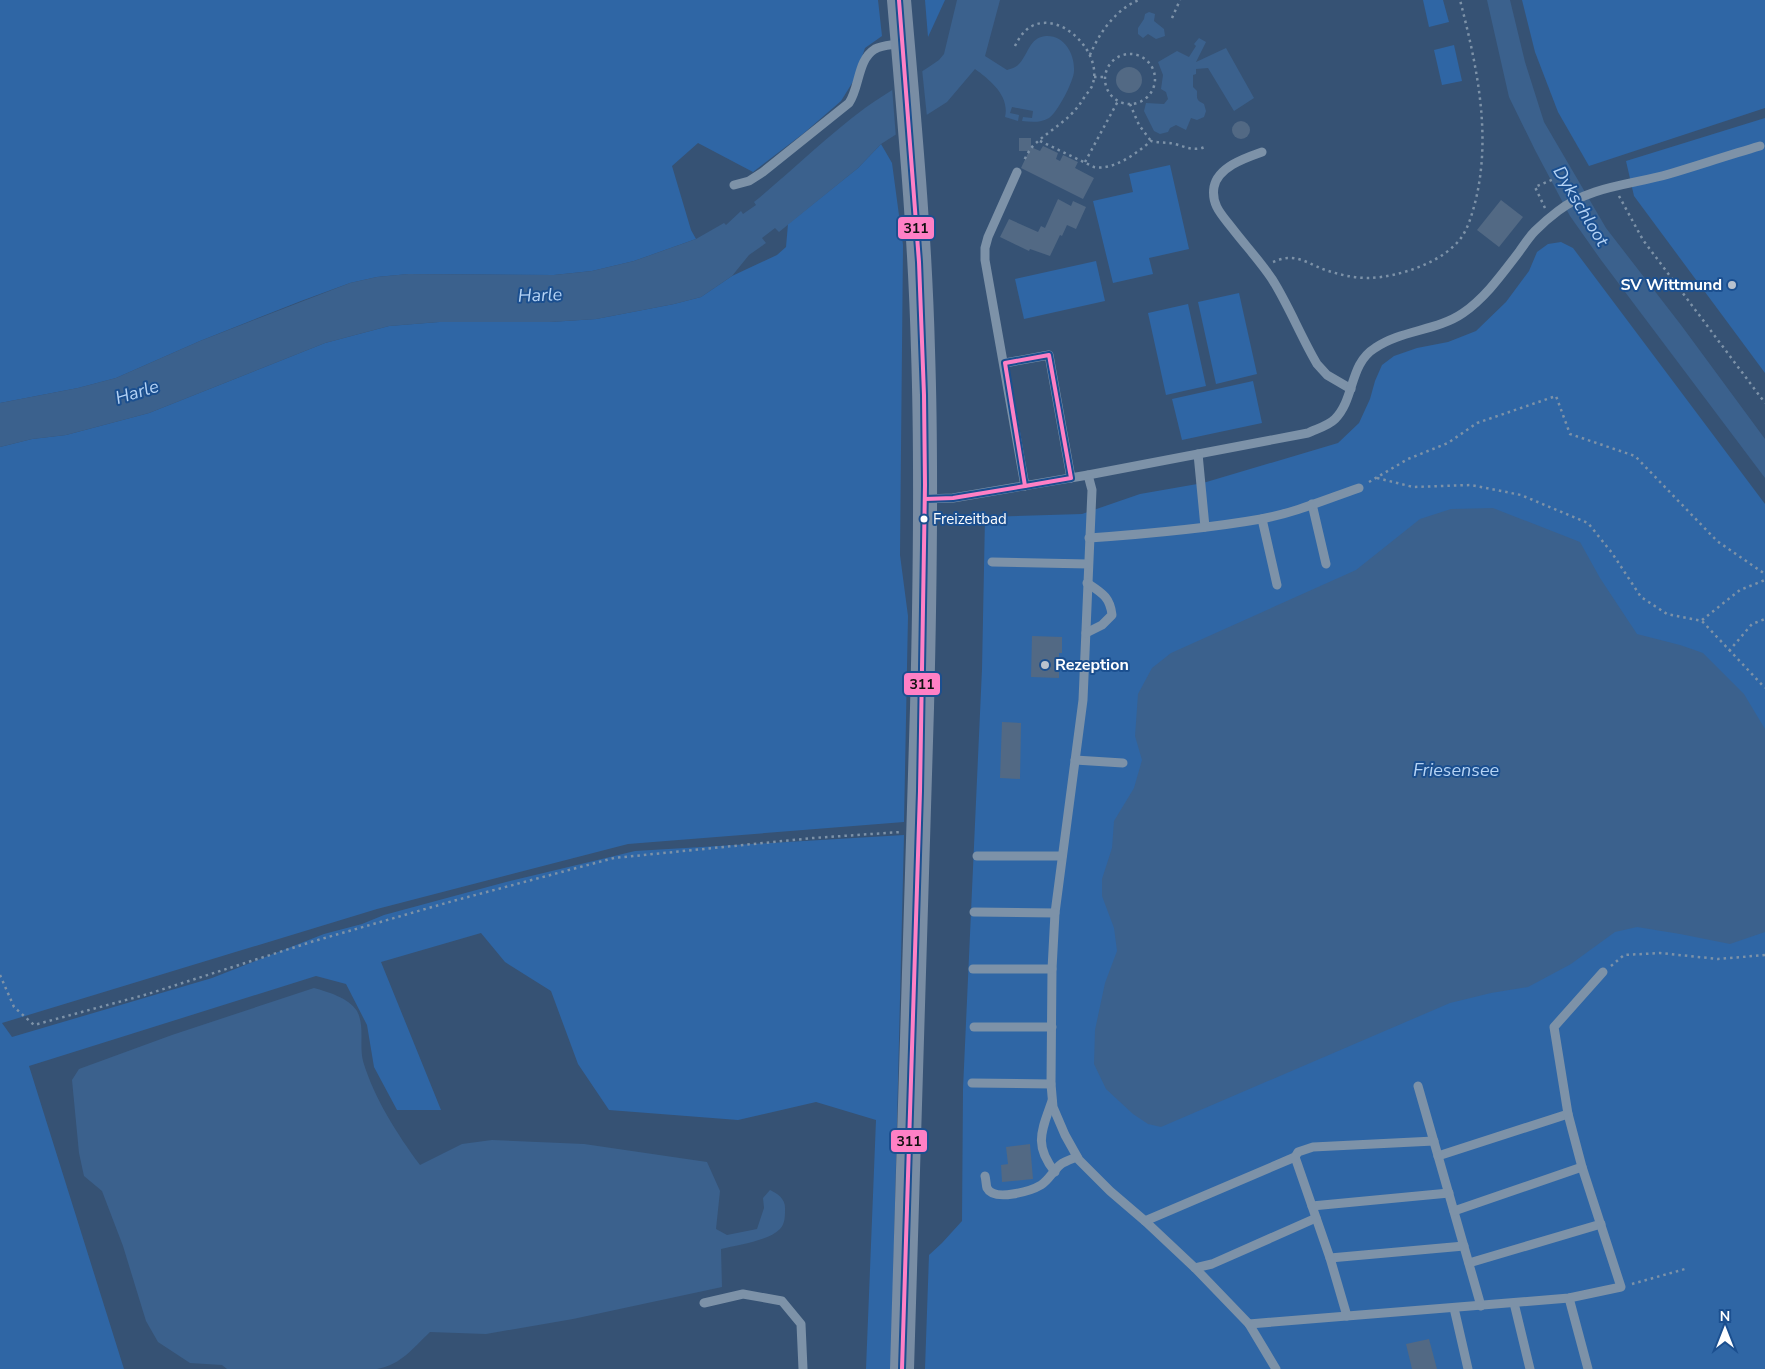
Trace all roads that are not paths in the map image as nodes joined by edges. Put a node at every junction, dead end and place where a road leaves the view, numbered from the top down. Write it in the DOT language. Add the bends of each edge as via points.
graph roads {
  1 [pos="899,0"];
  2 [pos="904,52"];
  3 [pos="1760,146"];
  4 [pos="1262,152"];
  5 [pos="1017,172"];
  6 [pos="734,186"];
  7 [pos="1005,363"];
  8 [pos="1351,389"];
  9 [pos="1198,454"];
  10 [pos="1088,475"];
  11 [pos="1071,478"];
  12 [pos="1025,486"];
  13 [pos="1359,488"];
  14 [pos="925,499"];
  15 [pos="1312,504"];
  16 [pos="1262,519"];
  17 [pos="1205,527"];
  18 [pos="1089,538"];
  19 [pos="992,562"];
  20 [pos="1088,564"];
  21 [pos="1326,564"];
  22 [pos="1087,583"];
  23 [pos="1277,585"];
  24 [pos="1086,634"];
  25 [pos="1075,760"];
  26 [pos="1123,763"];
  27 [pos="977,856"];
  28 [pos="1062,856"];
  29 [pos="974,912"];
  30 [pos="1055,913"];
  31 [pos="973,969"];
  32 [pos="1052,969"];
  33 [pos="1602,972"];
  34 [pos="974,1027"];
  35 [pos="1052,1027"];
  36 [pos="972,1083"];
  37 [pos="1051,1084"];
  38 [pos="1418,1086"];
  39 [pos="1052,1101"];
  40 [pos="1568,1114"];
  41 [pos="1434,1140"];
  42 [pos="1438,1156"];
  43 [pos="1077,1157"];
  44 [pos="1295,1157"];
  45 [pos="1582,1167"];
  46 [pos="1055,1172"];
  47 [pos="986,1176"];
  48 [pos="1449,1193"];
  49 [pos="1312,1206"];
  50 [pos="1454,1211"];
  51 [pos="1316,1218"];
  52 [pos="1145,1221"];
  53 [pos="1601,1224"];
  54 [pos="1464,1246"];
  55 [pos="1330,1258"];
  56 [pos="1469,1263"];
  57 [pos="1195,1268"];
  58 [pos="1570,1298"];
  59 [pos="704,1303"];
  60 [pos="1514,1303"];
  61 [pos="1481,1306"];
  62 [pos="1454,1308"];
  63 [pos="1347,1316"];
  64 [pos="1249,1324"];
  65 [pos="803,1369"];
  66 [pos="902,1369"];
  67 [pos="1276,1369"];
  68 [pos="1468,1369"];
  69 [pos="1530,1369"];
  70 [pos="1588,1369"];
  1 -- 2 [label="main road"];
  2 -- 6 [label="lane" via="875,49 862,66 849,103 763,172"];
  2 -- 14 [label="main road" via="922,323"];
  3 -- 8 [label="lane" via="1667,174 1613,186 1560,209 1534,231 1474,305 1446,322 1374,348 1356,370"];
  4 -- 8 [label="lane" via="1221,174 1216,181 1214,198 1223,219 1277,288 1317,364 1327,375"];
  5 -- 7 [label="lane" via="985,248"];
  7 -- 11 [label="lane" via="1049,355"];
  7 -- 12 [label="lane"];
  8 -- 9 [label="lane" via="1334,419 1308,433"];
  9 -- 10 [label="lane"];
  9 -- 17 [label="lane"];
  10 -- 11 [label="lane"];
  10 -- 18 [label="lane" via="1092,490"];
  11 -- 12 [label="lane"];
  12 -- 14 [label="lane" via="953,498"];
  13 -- 15 [label="lane"];
  14 -- 66 [label="main road" via="920,834"];
  15 -- 16 [label="lane"];
  15 -- 21 [label="lane"];
  16 -- 17 [label="lane"];
  16 -- 23 [label="lane"];
  17 -- 18 [label="lane"];
  18 -- 20 [label="lane"];
  19 -- 20 [label="lane"];
  20 -- 22 [label="lane"];
  22 -- 24 [label="lane"];
  22 -- 24 [label="lane" via="1111,604 1112,615"];
  24 -- 25 [label="lane" via="1083,700"];
  25 -- 26 [label="lane"];
  25 -- 28 [label="lane"];
  27 -- 28 [label="lane"];
  28 -- 30 [label="lane"];
  29 -- 30 [label="lane"];
  30 -- 32 [label="lane"];
  31 -- 32 [label="lane"];
  32 -- 35 [label="lane"];
  33 -- 40 [label="lane" via="1554,1027"];
  34 -- 35 [label="lane"];
  35 -- 37 [label="lane"];
  36 -- 37 [label="lane"];
  37 -- 39 [label="lane"];
  38 -- 41 [label="lane"];
  39 -- 43 [label="lane"];
  39 -- 46 [label="lane" via="1041,1143 1043,1155"];
  40 -- 42 [label="lane"];
  40 -- 45 [label="lane"];
  41 -- 42 [label="lane"];
  41 -- 44 [label="lane" via="1313,1147 1298,1152"];
  42 -- 48 [label="lane"];
  43 -- 46 [label="lane"];
  43 -- 52 [label="lane"];
  44 -- 49 [label="lane"];
  44 -- 52 [label="lane"];
  45 -- 50 [label="lane"];
  45 -- 53 [label="lane"];
  46 -- 47 [label="lane" via="1033,1189 1002,1195 987,1188"];
  48 -- 49 [label="lane"];
  48 -- 50 [label="lane"];
  49 -- 51 [label="lane"];
  50 -- 54 [label="lane"];
  51 -- 55 [label="lane"];
  51 -- 57 [label="lane" via="1212,1264"];
  52 -- 57 [label="lane"];
  53 -- 56 [label="lane"];
  53 -- 58 [label="lane" via="1621,1287"];
  54 -- 55 [label="lane"];
  54 -- 56 [label="lane"];
  55 -- 63 [label="lane"];
  56 -- 61 [label="lane"];
  57 -- 64 [label="lane"];
  58 -- 60 [label="lane"];
  58 -- 70 [label="lane"];
  59 -- 65 [label="lane" via="743,1294 782,1301 801,1324"];
  60 -- 61 [label="lane"];
  60 -- 69 [label="lane"];
  61 -- 62 [label="lane"];
  62 -- 63 [label="lane"];
  62 -- 68 [label="lane"];
  63 -- 64 [label="lane"];
  64 -- 67 [label="lane"];
}
